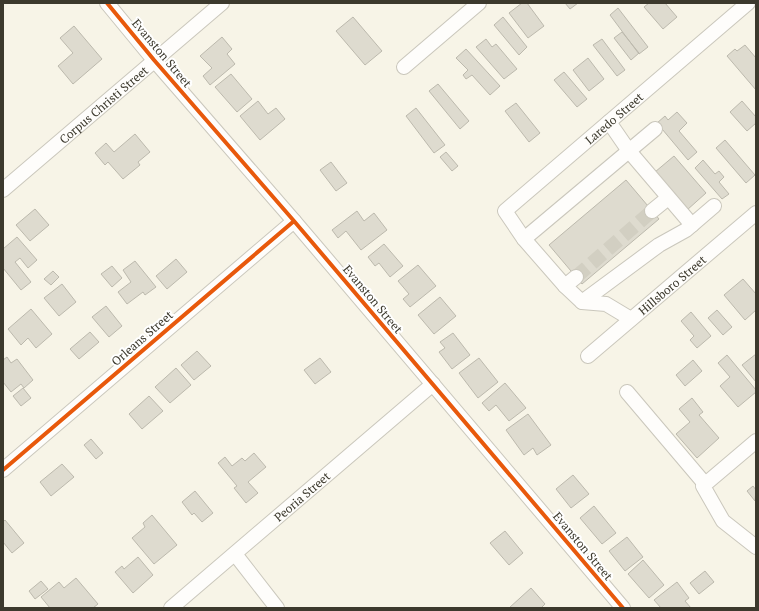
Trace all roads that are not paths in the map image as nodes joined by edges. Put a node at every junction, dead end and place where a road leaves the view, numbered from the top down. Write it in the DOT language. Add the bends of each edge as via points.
graph roads {
  1 [pos="107,3"];
  2 [pos="222,3"];
  3 [pos="479,3"];
  4 [pos="748,3"];
  5 [pos="154,60"];
  6 [pos="404,67"];
  7 [pos="608,122"];
  8 [pos="655,129"];
  9 [pos="629,151"];
  10 [pos="3,190"];
  11 [pos="668,198"];
  12 [pos="714,206"];
  13 [pos="652,212"];
  14 [pos="756,213"];
  15 [pos="294,221"];
  16 [pos="692,226"];
  17 [pos="524,239"];
  18 [pos="582,302"];
  19 [pos="631,319"];
  20 [pos="588,356"];
  21 [pos="433,384"];
  22 [pos="627,392"];
  23 [pos="756,441"];
  24 [pos="3,470"];
  25 [pos="704,485"];
  26 [pos="756,547"];
  27 [pos="235,554"];
  28 [pos="617,606"];
  29 [pos="171,608"];
  30 [pos="276,608"];
  1 -- 5 [label="street, Evanston Street"];
  2 -- 5 [label="street, Corpus Christi Street"];
  3 -- 6 [label="street"];
  4 -- 7 [label="street, Laredo Street"];
  5 -- 10 [label="street, Corpus Christi Street"];
  5 -- 15 [label="street, Evanston Street"];
  7 -- 9 [label="street"];
  7 -- 17 [label="street, Laredo Street" via="505,211"];
  8 -- 9 [label="street"];
  9 -- 11 [label="street"];
  9 -- 17 [label="street"];
  11 -- 13 [label="street"];
  11 -- 16 [label="street"];
  12 -- 16 [label="street"];
  14 -- 19 [label="street, Hillsboro Street"];
  15 -- 21 [label="street, Evanston Street"];
  15 -- 24 [label="street, Orleans Street"];
  16 -- 18 [label="street" via="659,245"];
  17 -- 18 [label="street, Laredo Street" via="570,281"];
  18 -- 19 [label="street" via="606,304"];
  19 -- 20 [label="street, Hillsboro Street"];
  21 -- 27 [label="street, Peoria Street"];
  21 -- 28 [label="street, Evanston Street"];
  22 -- 25 [label="street"];
  23 -- 25 [label="street"];
  25 -- 26 [label="street" via="723,520"];
  27 -- 29 [label="street, Peoria Street"];
  27 -- 30 [label="street"];
}
